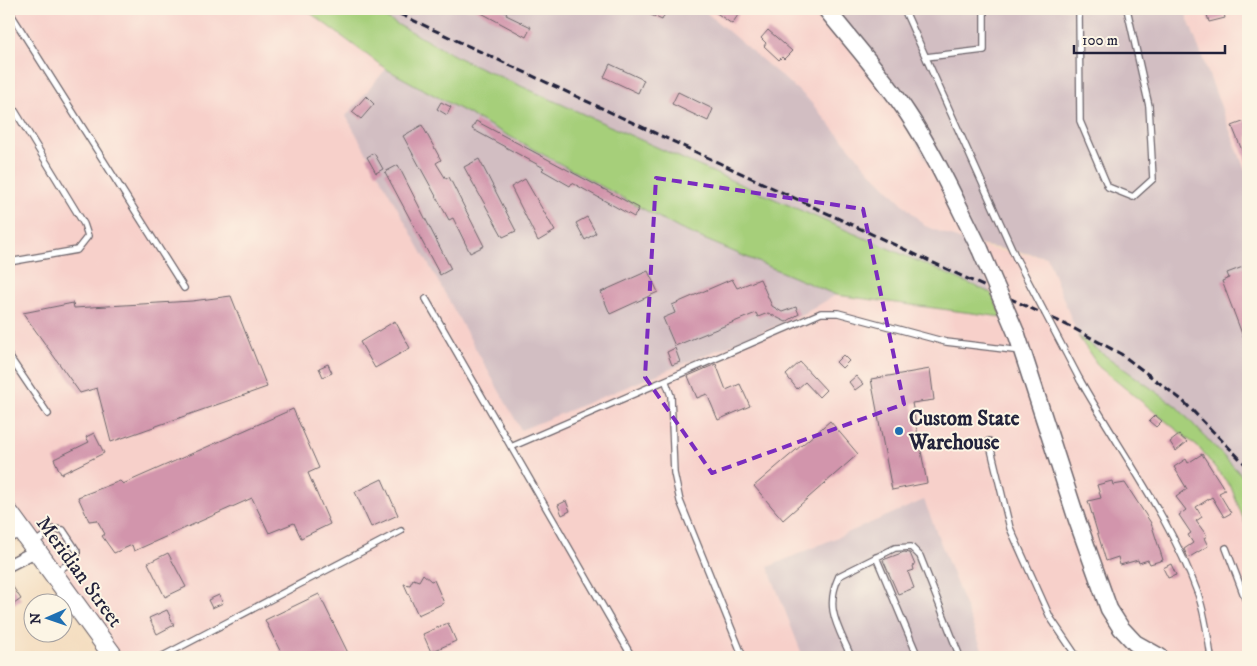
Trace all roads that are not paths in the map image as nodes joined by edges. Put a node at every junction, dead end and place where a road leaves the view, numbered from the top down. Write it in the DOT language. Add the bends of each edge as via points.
graph roads {
  1 [pos="826,9"];
  2 [pos="904,9"];
  3 [pos="984,9"];
  4 [pos="1078,9"];
  5 [pos="1127,9"];
  6 [pos="9,11"];
  7 [pos="926,57"];
  8 [pos="9,101"];
  9 [pos="9,262"];
  10 [pos="184,288"];
  11 [pos="426,299"];
  12 [pos="1023,351"];
  13 [pos="9,356"];
  14 [pos="666,382"];
  15 [pos="48,414"];
  16 [pos="989,441"];
  17 [pos="511,447"];
  18 [pos="9,513"];
  19 [pos="401,531"];
  20 [pos="25,542"];
  21 [pos="1226,548"];
  22 [pos="876,557"];
  23 [pos="9,564"];
  24 [pos="53,574"];
  25 [pos="1248,606"];
  26 [pos="114,657"];
  27 [pos="161,657"];
  28 [pos="632,657"];
  29 [pos="742,657"];
  30 [pos="851,657"];
  31 [pos="918,657"];
  32 [pos="960,657"];
  33 [pos="1077,657"];
  34 [pos="1161,657"];
  35 [pos="1211,657"];
  1 -- 12 [label="main road, bridge" via="882,78 921,135 980,249"];
  2 -- 7 [label="lane"];
  3 -- 7 [label="lane" via="984,50"];
  4 -- 5 [label="lane" via="1080,121 1108,188 1133,197 1153,179 1148,106"];
  6 -- 10 [label="lane"];
  7 -- 35 [label="lane, bridge" via="1016,258 1080,380 1170,532 1198,593"];
  8 -- 9 [label="lane" via="84,224 88,236 77,250"];
  11 -- 17 [label="lane"];
  12 -- 14 [label="lane" via="946,342 838,313 821,313"];
  12 -- 34 [label="main road" via="1109,609 1120,628 1135,643"];
  13 -- 15 [label="lane"];
  14 -- 17 [label="lane"];
  14 -- 29 [label="lane" via="671,396 674,474 680,501"];
  16 -- 33 [label="lane" via="1010,528 1050,617"];
  17 -- 28 [label="lane"];
  18 -- 20 [label="main road, Meridian Street"];
  19 -- 27 [label="lane"];
  20 -- 23 [label="street"];
  20 -- 24 [label="main road, Meridian Street"];
  20 -- 24 [label="lane" via="54,529 63,530 77,551 77,557"];
  21 -- 25 [label="lane"];
  22 -- 30 [label="lane" via="839,576 832,592 832,610"];
  22 -- 31 [label="lane"];
  22 -- 32 [label="lane" via="895,548 911,547 920,556"];
  24 -- 26 [label="main road, Meridian Street"];
}
